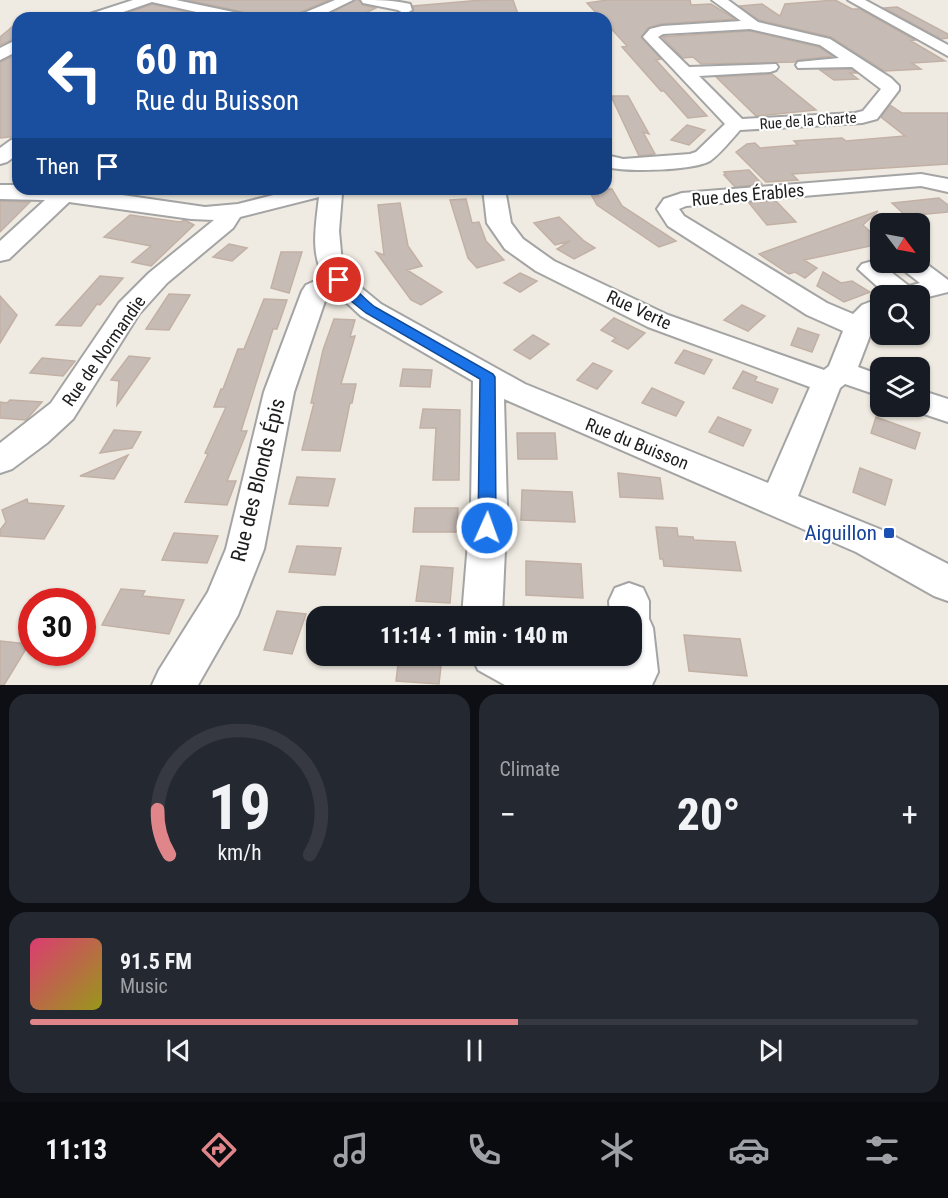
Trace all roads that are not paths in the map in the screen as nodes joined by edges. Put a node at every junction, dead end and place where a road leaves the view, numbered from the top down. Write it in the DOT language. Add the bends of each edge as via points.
graph roads {
  1 [pos="157,0"];
  2 [pos="218,0"];
  3 [pos="346,0"];
  4 [pos="368,0"];
  5 [pos="720,0"];
  6 [pos="856,0"];
  7 [pos="876,0"];
  8 [pos="140,1"];
  9 [pos="398,5"];
  10 [pos="197,9"];
  11 [pos="109,12"];
  12 [pos="190,12"];
  13 [pos="212,12"];
  14 [pos="318,12"];
  15 [pos="750,26"];
  16 [pos="948,51"];
  17 [pos="855,62"];
  18 [pos="804,65"];
  19 [pos="770,67"];
  20 [pos="685,72"];
  21 [pos="735,125"];
  22 [pos="12,149"];
  23 [pos="0,158"];
  24 [pos="612,162"];
  25 [pos="948,186"];
  26 [pos="64,195"];
  27 [pos="91,195"];
  28 [pos="166,195"];
  29 [pos="299,195"];
  30 [pos="332,195"];
  31 [pos="344,195"];
  32 [pos="495,195"];
  33 [pos="153,206"];
  34 [pos="231,213"];
  35 [pos="0,254"];
  36 [pos="876,273"];
  37 [pos="923,273"];
  38 [pos="339,280"];
  39 [pos="891,285"];
  40 [pos="930,288"];
  41 [pos="870,313"];
  42 [pos="858,327"];
  43 [pos="488,377"];
  44 [pos="834,377"];
  45 [pos="870,384"];
  46 [pos="930,405"];
  47 [pos="948,411"];
  48 [pos="0,460"];
  49 [pos="778,502"];
  50 [pos="948,584"];
  51 [pos="483,606"];
  52 [pos="538,666"];
  53 [pos="635,666"];
  54 [pos="174,685"];
  1 -- 10 [label="street"];
  2 -- 10 [label="street"];
  3 -- 14 [label="street"];
  4 -- 9 [label="street"];
  5 -- 15 [label="street" via="751,22"];
  6 -- 7 [label="street"];
  6 -- 16 [label="street"];
  8 -- 11 [label="street"];
  10 -- 12 [label="street"];
  10 -- 13 [label="street"];
  15 -- 17 [label="street, Rue de la Charte" via="819,40"];
  15 -- 20 [label="street, Rue de la Charte" via="662,30 651,35"];
  17 -- 18 [label="street"];
  17 -- 21 [label="street, Rue de la Charte" via="890,86 870,115"];
  19 -- 20 [label="street"];
  20 -- 21 [label="street"];
  21 -- 24 [label="street" via="703,156 693,160 623,165"];
  22 -- 23 [label="street"];
  25 -- 42 [label="street, Rue des Érables" via="933,181 876,184 682,200 668,209 676,221 817,309"];
  26 -- 35 [label="street"];
  27 -- 33 [label="street"];
  28 -- 33 [label="street"];
  29 -- 34 [label="street"];
  30 -- 38 [label="street, Rue du Buisson" via="327,256"];
  31 -- 38 [label="street"];
  32 -- 44 [label="street, Rue Verte" via="499,223 514,244 545,266 658,321"];
  33 -- 34 [label="street" via="203,214"];
  34 -- 48 [label="street, Rue de Normandie" via="225,223 158,278 129,309 62,411"];
  36 -- 39 [label="street"];
  37 -- 40 [label="street" via="940,286"];
  38 -- 43 [label="street, Rue du Buisson" via="371,310"];
  38 -- 54 [label="street, Rue des Blonds Épis" via="315,291 279,392 244,549 224,602"];
  41 -- 42 [label="street"];
  42 -- 44 [label="street"];
  43 -- 49 [label="street, Rue du Buisson" via="550,408"];
  43 -- 51 [label="street" via="489,506"];
  44 -- 45 [label="street"];
  44 -- 49 [label="street"];
  46 -- 47 [label="street"];
  49 -- 50 [label="street, Rue du Buisson" via="869,541"];
  52 -- 53 [label="street" via="636,672"];
}
